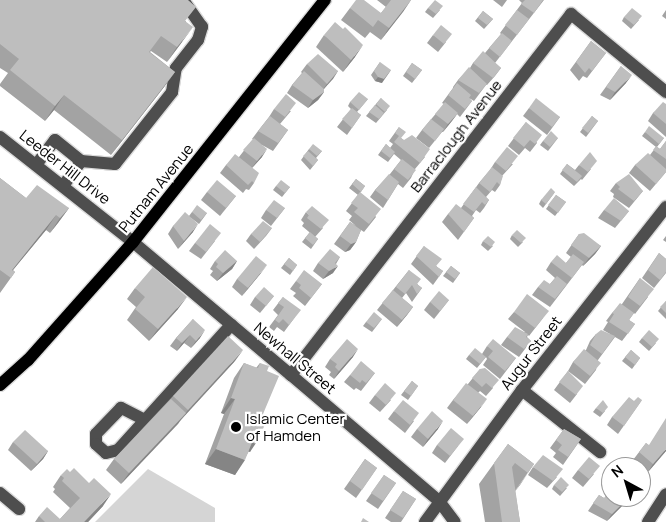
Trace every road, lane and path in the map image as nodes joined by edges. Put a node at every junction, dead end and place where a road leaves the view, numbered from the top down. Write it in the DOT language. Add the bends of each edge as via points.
graph roads {
  1 [pos="183,0"];
  2 [pos="325,0"];
  3 [pos="666,92"];
  4 [pos="0,136"];
  5 [pos="81,161"];
  6 [pos="36,165"];
  7 [pos="63,186"];
  8 [pos="666,207"];
  9 [pos="133,242"];
  10 [pos="231,325"];
  11 [pos="291,375"];
  12 [pos="0,385"];
  13 [pos="522,390"];
  14 [pos="145,420"];
  15 [pos="600,452"];
  16 [pos="0,493"];
  17 [pos="666,494"];
  18 [pos="439,501"];
  19 [pos="19,508"];
  20 [pos="425,522"];
  21 [pos="455,522"];
  22 [pos="648,522"];
  1 -- 5 [label="street" via="202,27 198,40 176,68 172,92 114,164"];
  2 -- 9 [label="main road, Putnam Avenue"];
  3 -- 11 [label="street, Barraclough Avenue" via="571,14"];
  4 -- 6 [label="street, Leeder Hill Drive"];
  5 -- 6 [label="street" via="55,140"];
  5 -- 7 [label="street"];
  6 -- 7 [label="street, Leeder Hill Drive"];
  7 -- 9 [label="street, Leeder Hill Drive"];
  8 -- 13 [label="street, Augur Street"];
  9 -- 10 [label="street, Newhall Street"];
  9 -- 12 [label="main road, Putnam Avenue" via="28,360"];
  10 -- 11 [label="street, Newhall Street"];
  10 -- 14 [label="street"];
  11 -- 18 [label="street, Newhall Street"];
  13 -- 15 [label="street"];
  13 -- 18 [label="street, Augur Street"];
  16 -- 19 [label="street"];
  17 -- 22 [label="street"];
  18 -- 20 [label="street, Augur Street"];
  18 -- 21 [label="street, Newhall Street"];
}
